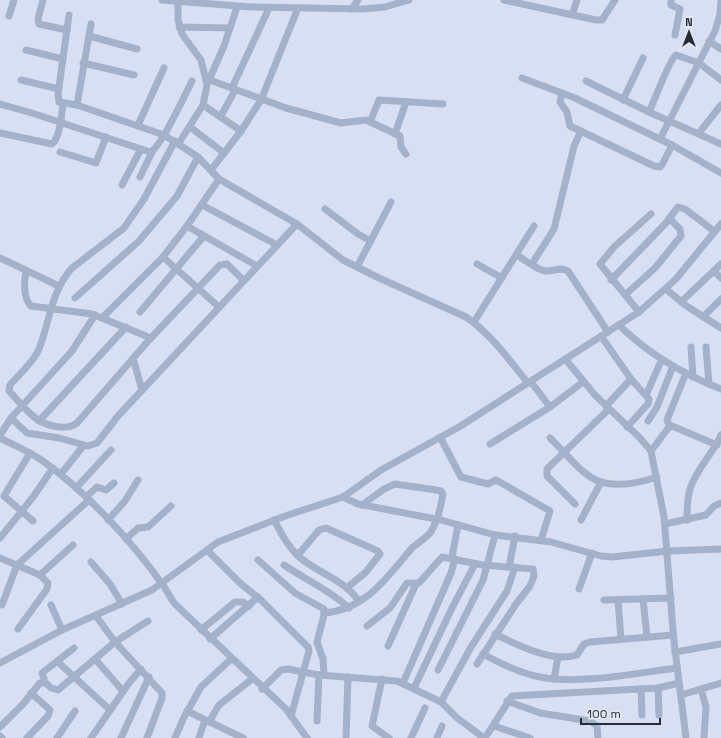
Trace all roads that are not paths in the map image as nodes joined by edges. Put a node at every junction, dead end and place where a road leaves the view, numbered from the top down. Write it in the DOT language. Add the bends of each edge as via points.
graph roads {
  1 [pos="14,0"];
  2 [pos="43,0"];
  3 [pos="162,0"];
  4 [pos="255,0"];
  5 [pos="358,0"];
  6 [pos="409,0"];
  7 [pos="504,0"];
  8 [pos="577,0"];
  9 [pos="615,0"];
  10 [pos="671,0"];
  11 [pos="721,0"];
  12 [pos="178,1"];
  13 [pos="203,2"];
  14 [pos="219,3"];
  15 [pos="228,3"];
  16 [pos="237,7"];
  17 [pos="251,8"];
  18 [pos="269,8"];
  19 [pos="298,8"];
  20 [pos="352,8"];
  21 [pos="69,15"];
  22 [pos="572,15"];
  23 [pos="9,16"];
  24 [pos="91,24"];
  25 [pos="179,27"];
  26 [pos="230,28"];
  27 [pos="67,30"];
  28 [pos="675,34"];
  29 [pos="89,36"];
  30 [pos="709,41"];
  31 [pos="721,48"];
  32 [pos="137,49"];
  33 [pos="26,50"];
  34 [pos="643,58"];
  35 [pos="63,59"];
  36 [pos="83,63"];
  37 [pos="699,63"];
  38 [pos="164,68"];
  39 [pos="134,75"];
  40 [pos="522,78"];
  41 [pos="21,80"];
  42 [pos="208,80"];
  43 [pos="721,80"];
  44 [pos="192,81"];
  45 [pos="586,81"];
  46 [pos="59,89"];
  47 [pos="233,89"];
  48 [pos="562,93"];
  49 [pos="261,100"];
  50 [pos="623,100"];
  51 [pos="406,102"];
  52 [pos="63,103"];
  53 [pos="0,104"];
  54 [pos="443,104"];
  55 [pos="77,105"];
  56 [pos="203,105"];
  57 [pos="721,105"];
  58 [pos="649,112"];
  59 [pos="221,116"];
  60 [pos="671,121"];
  61 [pos="61,122"];
  62 [pos="370,122"];
  63 [pos="138,125"];
  64 [pos="190,126"];
  65 [pos="241,131"];
  66 [pos="581,131"];
  67 [pos="0,133"];
  68 [pos="699,133"];
  69 [pos="395,134"];
  70 [pos="164,135"];
  71 [pos="106,137"];
  72 [pos="660,139"];
  73 [pos="177,142"];
  74 [pos="721,144"];
  75 [pos="672,145"];
  76 [pos="141,149"];
  77 [pos="60,152"];
  78 [pos="152,152"];
  79 [pos="224,153"];
  80 [pos="406,154"];
  81 [pos="198,158"];
  82 [pos="211,170"];
  83 [pos="721,173"];
  84 [pos="140,177"];
  85 [pos="219,179"];
  86 [pos="122,185"];
  87 [pos="390,202"];
  88 [pos="202,205"];
  89 [pos="325,209"];
  90 [pos="651,214"];
  91 [pos="670,219"];
  92 [pos="297,224"];
  93 [pos="721,224"];
  94 [pos="187,226"];
  95 [pos="534,226"];
  96 [pos="714,231"];
  97 [pos="204,237"];
  98 [pos="371,241"];
  99 [pos="277,245"];
  100 [pos="517,255"];
  101 [pos="162,257"];
  102 [pos="1,260"];
  103 [pos="477,264"];
  104 [pos="532,264"];
  105 [pos="721,264"];
  106 [pos="257,266"];
  107 [pos="357,267"];
  108 [pos="177,270"];
  109 [pos="26,271"];
  110 [pos="714,271"];
  111 [pos="502,278"];
  112 [pos="721,278"];
  113 [pos="243,280"];
  114 [pos="611,280"];
  115 [pos="59,286"];
  116 [pos="198,289"];
  117 [pos="666,289"];
  118 [pos="625,295"];
  119 [pos="75,298"];
  120 [pos="721,299"];
  121 [pos="681,302"];
  122 [pos="219,307"];
  123 [pos="50,308"];
  124 [pos="140,312"];
  125 [pos="639,312"];
  126 [pos="95,315"];
  127 [pos="103,317"];
  128 [pos="703,317"];
  129 [pos="474,322"];
  130 [pos="619,325"];
  131 [pos="126,327"];
  132 [pos="721,328"];
  133 [pos="608,332"];
  134 [pos="601,336"];
  135 [pos="151,338"];
  136 [pos="692,347"];
  137 [pos="706,347"];
  138 [pos="133,358"];
  139 [pos="662,359"];
  140 [pos="566,360"];
  141 [pos="673,366"];
  142 [pos="686,373"];
  143 [pos="694,377"];
  144 [pos="631,379"];
  145 [pos="530,382"];
  146 [pos="583,382"];
  147 [pos="709,384"];
  148 [pos="721,389"];
  149 [pos="142,390"];
  150 [pos="646,395"];
  151 [pos="24,406"];
  152 [pos="550,407"];
  153 [pos="608,408"];
  154 [pos="11,418"];
  155 [pos="39,421"];
  156 [pos="648,421"];
  157 [pos="670,427"];
  158 [pos="628,428"];
  159 [pos="721,435"];
  160 [pos="0,436"];
  161 [pos="440,437"];
  162 [pos="550,438"];
  163 [pos="490,444"];
  164 [pos="84,445"];
  165 [pos="717,445"];
  166 [pos="111,450"];
  167 [pos="564,451"];
  168 [pos="651,451"];
  169 [pos="30,453"];
  170 [pos="53,468"];
  171 [pos="61,474"];
  172 [pos="657,477"];
  173 [pos="138,480"];
  174 [pos="601,482"];
  175 [pos="114,483"];
  176 [pos="76,488"];
  177 [pos="343,497"];
  178 [pos="88,499"];
  179 [pos="721,503"];
  180 [pos="575,504"];
  181 [pos="362,505"];
  182 [pos="171,506"];
  183 [pos="22,510"];
  184 [pos="437,519"];
  185 [pos="108,520"];
  186 [pos="274,520"];
  187 [pos="581,520"];
  188 [pos="687,520"];
  189 [pos="33,521"];
  190 [pos="665,524"];
  191 [pos="458,525"];
  192 [pos="495,535"];
  193 [pos="515,536"];
  194 [pos="0,538"];
  195 [pos="126,539"];
  196 [pos="541,540"];
  197 [pos="73,545"];
  198 [pos="721,549"];
  199 [pos="207,550"];
  200 [pos="668,551"];
  201 [pos="592,554"];
  202 [pos="298,555"];
  203 [pos="0,558"];
  204 [pos="454,558"];
  205 [pos="258,560"];
  206 [pos="91,562"];
  207 [pos="475,564"];
  208 [pos="17,565"];
  209 [pos="284,565"];
  210 [pos="488,565"];
  211 [pos="512,567"];
  212 [pos="40,575"];
  213 [pos="162,584"];
  214 [pos="416,584"];
  215 [pos="348,587"];
  216 [pos="579,589"];
  217 [pos="258,597"];
  218 [pos="671,598"];
  219 [pos="643,599"];
  220 [pos="604,600"];
  221 [pos="618,600"];
  222 [pos="359,602"];
  223 [pos="122,604"];
  224 [pos="2,605"];
  225 [pos="51,605"];
  226 [pos="249,606"];
  227 [pos="349,608"];
  228 [pos="324,613"];
  229 [pos="96,616"];
  230 [pos="148,621"];
  231 [pos="367,626"];
  232 [pos="18,628"];
  233 [pos="62,630"];
  234 [pos="201,630"];
  235 [pos="495,634"];
  236 [pos="673,635"];
  237 [pos="647,637"];
  238 [pos="210,639"];
  239 [pos="621,639"];
  240 [pos="115,642"];
  241 [pos="721,644"];
  242 [pos="388,646"];
  243 [pos="74,648"];
  244 [pos="675,652"];
  245 [pos="483,654"];
  246 [pos="558,657"];
  247 [pos="95,659"];
  248 [pos="231,659"];
  249 [pos="58,662"];
  250 [pos="0,663"];
  251 [pos="477,664"];
  252 [pos="677,668"];
  253 [pos="141,669"];
  254 [pos="438,670"];
  255 [pos="303,672"];
  256 [pos="321,675"];
  257 [pos="74,677"];
  258 [pos="149,677"];
  259 [pos="348,677"];
  260 [pos="252,679"];
  261 [pos="382,679"];
  262 [pos="554,679"];
  263 [pos="43,682"];
  264 [pos="403,683"];
  265 [pos="721,683"];
  266 [pos="679,684"];
  267 [pos="414,688"];
  268 [pos="658,688"];
  269 [pos="262,689"];
  270 [pos="641,689"];
  271 [pos="701,689"];
  272 [pos="123,691"];
  273 [pos="32,693"];
  274 [pos="680,695"];
  275 [pos="508,701"];
  276 [pos="441,702"];
  277 [pos="425,708"];
  278 [pos="110,710"];
  279 [pos="75,711"];
  280 [pos="187,712"];
  281 [pos="642,715"];
  282 [pos="659,715"];
  283 [pos="291,716"];
  284 [pos="207,721"];
  285 [pos="317,721"];
  286 [pos="442,726"];
  287 [pos="494,726"];
  288 [pos="0,727"];
  289 [pos="229,735"];
  290 [pos="0,736"];
  291 [pos="704,737"];
  292 [pos="2,738"];
  293 [pos="28,738"];
  294 [pos="57,738"];
  295 [pos="91,738"];
  296 [pos="121,738"];
  297 [pos="147,738"];
  298 [pos="175,738"];
  299 [pos="198,738"];
  300 [pos="243,738"];
  301 [pos="307,738"];
  302 [pos="346,738"];
  303 [pos="389,738"];
  304 [pos="411,738"];
  305 [pos="437,738"];
  306 [pos="485,738"];
  307 [pos="530,738"];
  308 [pos="598,738"];
  309 [pos="686,738"];
  1 -- 23 [label="street"];
  2 -- 27 [label="street" via="39,24"];
  3 -- 12 [label="street"];
  4 -- 17 [label="street"];
  5 -- 20 [label="street"];
  6 -- 20 [label="street" via="380,8"];
  7 -- 22 [label="street"];
  8 -- 22 [label="street"];
  9 -- 22 [label="street" via="602,20"];
  10 -- 28 [label="street" via="672,5 680,9"];
  11 -- 30 [label="street" via="718,23"];
  12 -- 13 [label="street"];
  12 -- 25 [label="street"];
  13 -- 14 [label="street"];
  14 -- 15 [label="street"];
  15 -- 16 [label="street"];
  16 -- 17 [label="street"];
  16 -- 26 [label="street"];
  17 -- 18 [label="street"];
  18 -- 19 [label="street"];
  18 -- 47 [label="street"];
  19 -- 20 [label="street"];
  19 -- 49 [label="street"];
  21 -- 27 [label="street"];
  24 -- 29 [label="street"];
  25 -- 26 [label="street"];
  25 -- 42 [label="street" via="184,39 201,60"];
  26 -- 42 [label="street"];
  27 -- 35 [label="street"];
  29 -- 32 [label="street"];
  29 -- 36 [label="street"];
  30 -- 31 [label="street"];
  30 -- 37 [label="street"];
  33 -- 35 [label="street"];
  34 -- 50 [label="street"];
  35 -- 46 [label="street"];
  36 -- 39 [label="street"];
  36 -- 55 [label="street"];
  37 -- 43 [label="street"];
  37 -- 58 [label="street" via="680,56 673,57"];
  37 -- 60 [label="street"];
  38 -- 63 [label="street"];
  40 -- 48 [label="street"];
  41 -- 46 [label="street"];
  42 -- 47 [label="street"];
  42 -- 56 [label="street"];
  44 -- 70 [label="street"];
  45 -- 50 [label="street"];
  46 -- 52 [label="street" via="58,102"];
  47 -- 49 [label="street"];
  47 -- 59 [label="street"];
  48 -- 66 [label="street" via="560,102 567,112 569,125"];
  48 -- 72 [label="street"];
  49 -- 62 [label="street" via="341,123 362,120"];
  49 -- 65 [label="street"];
  50 -- 58 [label="street"];
  51 -- 54 [label="street"];
  51 -- 62 [label="street" via="379,101"];
  51 -- 69 [label="street"];
  52 -- 55 [label="street"];
  52 -- 61 [label="street"];
  53 -- 61 [label="street"];
  55 -- 63 [label="street"];
  56 -- 59 [label="street"];
  56 -- 64 [label="street"];
  57 -- 68 [label="street"];
  58 -- 60 [label="street"];
  59 -- 65 [label="street"];
  60 -- 68 [label="street"];
  60 -- 72 [label="street"];
  61 -- 67 [label="street" via="56,140 52,144"];
  61 -- 71 [label="street"];
  62 -- 69 [label="street"];
  63 -- 70 [label="street"];
  64 -- 73 [label="street"];
  64 -- 79 [label="street"];
  65 -- 79 [label="street"];
  66 -- 75 [label="street" via="657,167 662,165"];
  66 -- 104 [label="street" via="574,146 554,229"];
  68 -- 74 [label="street"];
  69 -- 80 [label="street" via="401,137 401,147"];
  70 -- 73 [label="street"];
  70 -- 78 [label="street"];
  71 -- 76 [label="street"];
  71 -- 77 [label="street" via="96,162"];
  72 -- 75 [label="street"];
  73 -- 81 [label="street"];
  73 -- 115 [label="street" via="124,228 72,268"];
  75 -- 83 [label="street"];
  76 -- 78 [label="street"];
  76 -- 86 [label="street"];
  78 -- 84 [label="street"];
  79 -- 82 [label="street"];
  81 -- 82 [label="street"];
  81 -- 119 [label="street" via="177,196 139,241"];
  82 -- 85 [label="street"];
  85 -- 88 [label="street"];
  85 -- 92 [label="street"];
  87 -- 98 [label="street"];
  88 -- 94 [label="street"];
  88 -- 99 [label="street"];
  89 -- 98 [label="street"];
  90 -- 114 [label="street" via="600,262 600,266"];
  91 -- 96 [label="street" via="676,209 682,207"];
  91 -- 114 [label="street"];
  91 -- 118 [label="street" via="680,229 682,236 655,268"];
  92 -- 99 [label="street"];
  92 -- 107 [label="street" via="343,260"];
  93 -- 96 [label="street"];
  94 -- 97 [label="street"];
  94 -- 101 [label="street"];
  95 -- 100 [label="street"];
  96 -- 117 [label="street" via="686,268"];
  97 -- 106 [label="street"];
  97 -- 108 [label="street"];
  98 -- 107 [label="street"];
  99 -- 106 [label="street"];
  100 -- 104 [label="street"];
  100 -- 111 [label="street"];
  101 -- 108 [label="street"];
  101 -- 127 [label="street"];
  102 -- 109 [label="street"];
  103 -- 111 [label="street"];
  104 -- 133 [label="street" via="545,271 563,268 568,271"];
  105 -- 110 [label="street"];
  106 -- 113 [label="street"];
  107 -- 129 [label="street"];
  108 -- 116 [label="street"];
  108 -- 124 [label="street"];
  109 -- 115 [label="street"];
  109 -- 123 [label="street" via="24,284 29,304"];
  110 -- 112 [label="street"];
  110 -- 121 [label="street"];
  111 -- 129 [label="street"];
  113 -- 116 [label="street" via="229,265 223,263"];
  113 -- 122 [label="street"];
  114 -- 118 [label="street"];
  115 -- 123 [label="street"];
  116 -- 122 [label="street"];
  116 -- 135 [label="street"];
  117 -- 121 [label="street"];
  117 -- 125 [label="street"];
  118 -- 125 [label="street"];
  120 -- 128 [label="street"];
  121 -- 128 [label="street"];
  122 -- 149 [label="street"];
  123 -- 126 [label="street"];
  123 -- 151 [label="street" via="37,353 8,388"];
  125 -- 130 [label="street"];
  126 -- 127 [label="street"];
  126 -- 151 [label="street" via="72,351"];
  127 -- 131 [label="street"];
  128 -- 132 [label="street"];
  129 -- 145 [label="street"];
  130 -- 133 [label="street"];
  130 -- 139 [label="street" via="637,343"];
  131 -- 135 [label="street"];
  131 -- 155 [label="street"];
  133 -- 134 [label="street"];
  134 -- 140 [label="street"];
  134 -- 144 [label="street"];
  135 -- 138 [label="street"];
  136 -- 143 [label="street"];
  137 -- 147 [label="street"];
  138 -- 149 [label="street"];
  138 -- 155 [label="street" via="74,426 64,428"];
  139 -- 141 [label="street"];
  139 -- 150 [label="street"];
  140 -- 145 [label="street"];
  140 -- 146 [label="street"];
  141 -- 142 [label="street"];
  141 -- 156 [label="street" via="657,407"];
  142 -- 143 [label="street"];
  142 -- 157 [label="street" via="667,420"];
  143 -- 147 [label="street"];
  144 -- 150 [label="street"];
  144 -- 153 [label="street"];
  145 -- 152 [label="street"];
  145 -- 161 [label="street"];
  146 -- 152 [label="street"];
  146 -- 153 [label="street"];
  147 -- 148 [label="street"];
  149 -- 164 [label="street" via="97,443"];
  150 -- 158 [label="street" via="648,404"];
  151 -- 154 [label="street"];
  151 -- 155 [label="street"];
  152 -- 163 [label="street"];
  153 -- 158 [label="street"];
  153 -- 167 [label="street"];
  154 -- 160 [label="street"];
  154 -- 164 [label="street" via="27,433"];
  157 -- 165 [label="street"];
  157 -- 168 [label="street"];
  158 -- 168 [label="street"];
  159 -- 165 [label="street"];
  160 -- 169 [label="street"];
  161 -- 177 [label="street" via="382,470"];
  161 -- 196 [label="street" via="461,477 488,484 496,480 550,511"];
  162 -- 167 [label="street"];
  164 -- 171 [label="street"];
  165 -- 188 [label="street" via="692,484 688,498"];
  166 -- 176 [label="street"];
  167 -- 174 [label="street" via="586,473"];
  167 -- 180 [label="street" via="546,473"];
  168 -- 172 [label="street"];
  169 -- 170 [label="street"];
  169 -- 183 [label="street" via="4,496"];
  170 -- 171 [label="street"];
  170 -- 183 [label="street"];
  171 -- 176 [label="street"];
  172 -- 174 [label="street" via="636,483"];
  172 -- 190 [label="street"];
  173 -- 185 [label="street"];
  174 -- 187 [label="street"];
  175 -- 178 [label="street" via="106,490 97,487"];
  176 -- 178 [label="street"];
  177 -- 181 [label="street"];
  177 -- 186 [label="street"];
  178 -- 185 [label="street"];
  178 -- 208 [label="street"];
  179 -- 188 [label="street" via="714,506 706,515"];
  181 -- 184 [label="street"];
  181 -- 184 [label="street" via="395,484 436,490 443,494"];
  182 -- 195 [label="street" via="148,527 138,528"];
  183 -- 189 [label="street"];
  183 -- 194 [label="street"];
  184 -- 191 [label="street"];
  184 -- 222 [label="street" via="431,532 415,546 386,581"];
  185 -- 195 [label="street"];
  186 -- 199 [label="street" via="218,542"];
  186 -- 202 [label="street"];
  188 -- 190 [label="street"];
  190 -- 200 [label="street"];
  191 -- 192 [label="street"];
  191 -- 204 [label="street"];
  192 -- 193 [label="street"];
  192 -- 210 [label="street"];
  193 -- 196 [label="street"];
  193 -- 211 [label="street"];
  195 -- 213 [label="street"];
  196 -- 201 [label="street" via="571,546"];
  197 -- 212 [label="street"];
  198 -- 200 [label="street"];
  199 -- 213 [label="street"];
  199 -- 217 [label="street"];
  200 -- 201 [label="street" via="612,557"];
  200 -- 218 [label="street"];
  201 -- 216 [label="street"];
  202 -- 215 [label="street"];
  202 -- 215 [label="street" via="319,530 326,528 378,551 380,554 366,572"];
  203 -- 208 [label="street"];
  204 -- 207 [label="street"];
  204 -- 214 [label="street" via="440,558"];
  204 -- 264 [label="street" via="451,573"];
  205 -- 228 [label="street" via="295,593 324,609"];
  206 -- 223 [label="street" via="110,584"];
  207 -- 210 [label="street"];
  207 -- 267 [label="street"];
  208 -- 212 [label="street"];
  208 -- 224 [label="street"];
  209 -- 227 [label="street" via="305,580 339,598"];
  210 -- 211 [label="street"];
  210 -- 254 [label="street"];
  211 -- 235 [label="street" via="533,568 534,576 530,586"];
  211 -- 276 [label="street" via="507,590 471,647"];
  212 -- 232 [label="street" via="47,581 47,590"];
  213 -- 223 [label="street"];
  213 -- 234 [label="street" via="175,604"];
  214 -- 231 [label="street" via="407,583 390,608"];
  214 -- 242 [label="street"];
  215 -- 222 [label="street"];
  217 -- 226 [label="street"];
  217 -- 255 [label="street" via="308,647"];
  218 -- 219 [label="street"];
  218 -- 236 [label="street"];
  219 -- 221 [label="street"];
  219 -- 237 [label="street"];
  220 -- 221 [label="street"];
  221 -- 239 [label="street"];
  222 -- 227 [label="street"];
  223 -- 229 [label="street"];
  225 -- 233 [label="street"];
  226 -- 234 [label="street" via="243,602 234,602"];
  226 -- 238 [label="street"];
  227 -- 228 [label="street"];
  228 -- 256 [label="street" via="317,642 323,659"];
  229 -- 233 [label="street"];
  229 -- 240 [label="street"];
  230 -- 240 [label="street"];
  233 -- 250 [label="street"];
  234 -- 238 [label="street"];
  235 -- 245 [label="street"];
  235 -- 246 [label="street" via="518,645"];
  236 -- 237 [label="street"];
  236 -- 244 [label="street"];
  237 -- 239 [label="street"];
  238 -- 248 [label="street"];
  239 -- 246 [label="street" via="590,642 584,644 577,655"];
  240 -- 247 [label="street"];
  240 -- 253 [label="street"];
  241 -- 244 [label="street"];
  243 -- 249 [label="street"];
  244 -- 252 [label="street"];
  245 -- 251 [label="street"];
  245 -- 262 [label="street" via="509,668"];
  246 -- 262 [label="street"];
  247 -- 257 [label="street"];
  247 -- 272 [label="street"];
  248 -- 260 [label="street"];
  248 -- 280 [label="street" via="201,687"];
  249 -- 257 [label="street"];
  249 -- 263 [label="street" via="42,673"];
  252 -- 262 [label="street" via="606,677"];
  252 -- 266 [label="street"];
  253 -- 258 [label="street"];
  253 -- 272 [label="street"];
  255 -- 256 [label="street"];
  255 -- 269 [label="street" via="281,670"];
  255 -- 283 [label="street"];
  256 -- 259 [label="street"];
  256 -- 285 [label="street"];
  257 -- 263 [label="street" via="58,690"];
  257 -- 278 [label="street"];
  258 -- 296 [label="street"];
  258 -- 297 [label="street" via="163,695"];
  259 -- 261 [label="street"];
  259 -- 302 [label="street"];
  260 -- 269 [label="street"];
  260 -- 284 [label="street" via="220,705"];
  261 -- 264 [label="street"];
  261 -- 303 [label="street" via="372,726"];
  263 -- 273 [label="street"];
  264 -- 267 [label="street"];
  265 -- 271 [label="street"];
  266 -- 268 [label="street"];
  266 -- 274 [label="street"];
  267 -- 276 [label="street"];
  268 -- 270 [label="street"];
  268 -- 282 [label="street"];
  269 -- 283 [label="street"];
  270 -- 275 [label="street" via="516,695"];
  270 -- 281 [label="street"];
  271 -- 274 [label="street"];
  271 -- 291 [label="street" via="706,712"];
  272 -- 278 [label="street"];
  273 -- 288 [label="street"];
  273 -- 293 [label="street" via="50,710 48,716"];
  274 -- 309 [label="street"];
  275 -- 287 [label="street"];
  275 -- 308 [label="street" via="547,715 590,721 597,726"];
  276 -- 306 [label="street" via="456,717"];
  277 -- 304 [label="street"];
  278 -- 295 [label="street"];
  279 -- 294 [label="street"];
  280 -- 284 [label="street"];
  280 -- 298 [label="street"];
  283 -- 301 [label="street"];
  284 -- 289 [label="street"];
  284 -- 299 [label="street"];
  286 -- 305 [label="street"];
  287 -- 306 [label="street"];
  287 -- 307 [label="street"];
  289 -- 300 [label="street"];
  290 -- 292 [label="street"];
}
